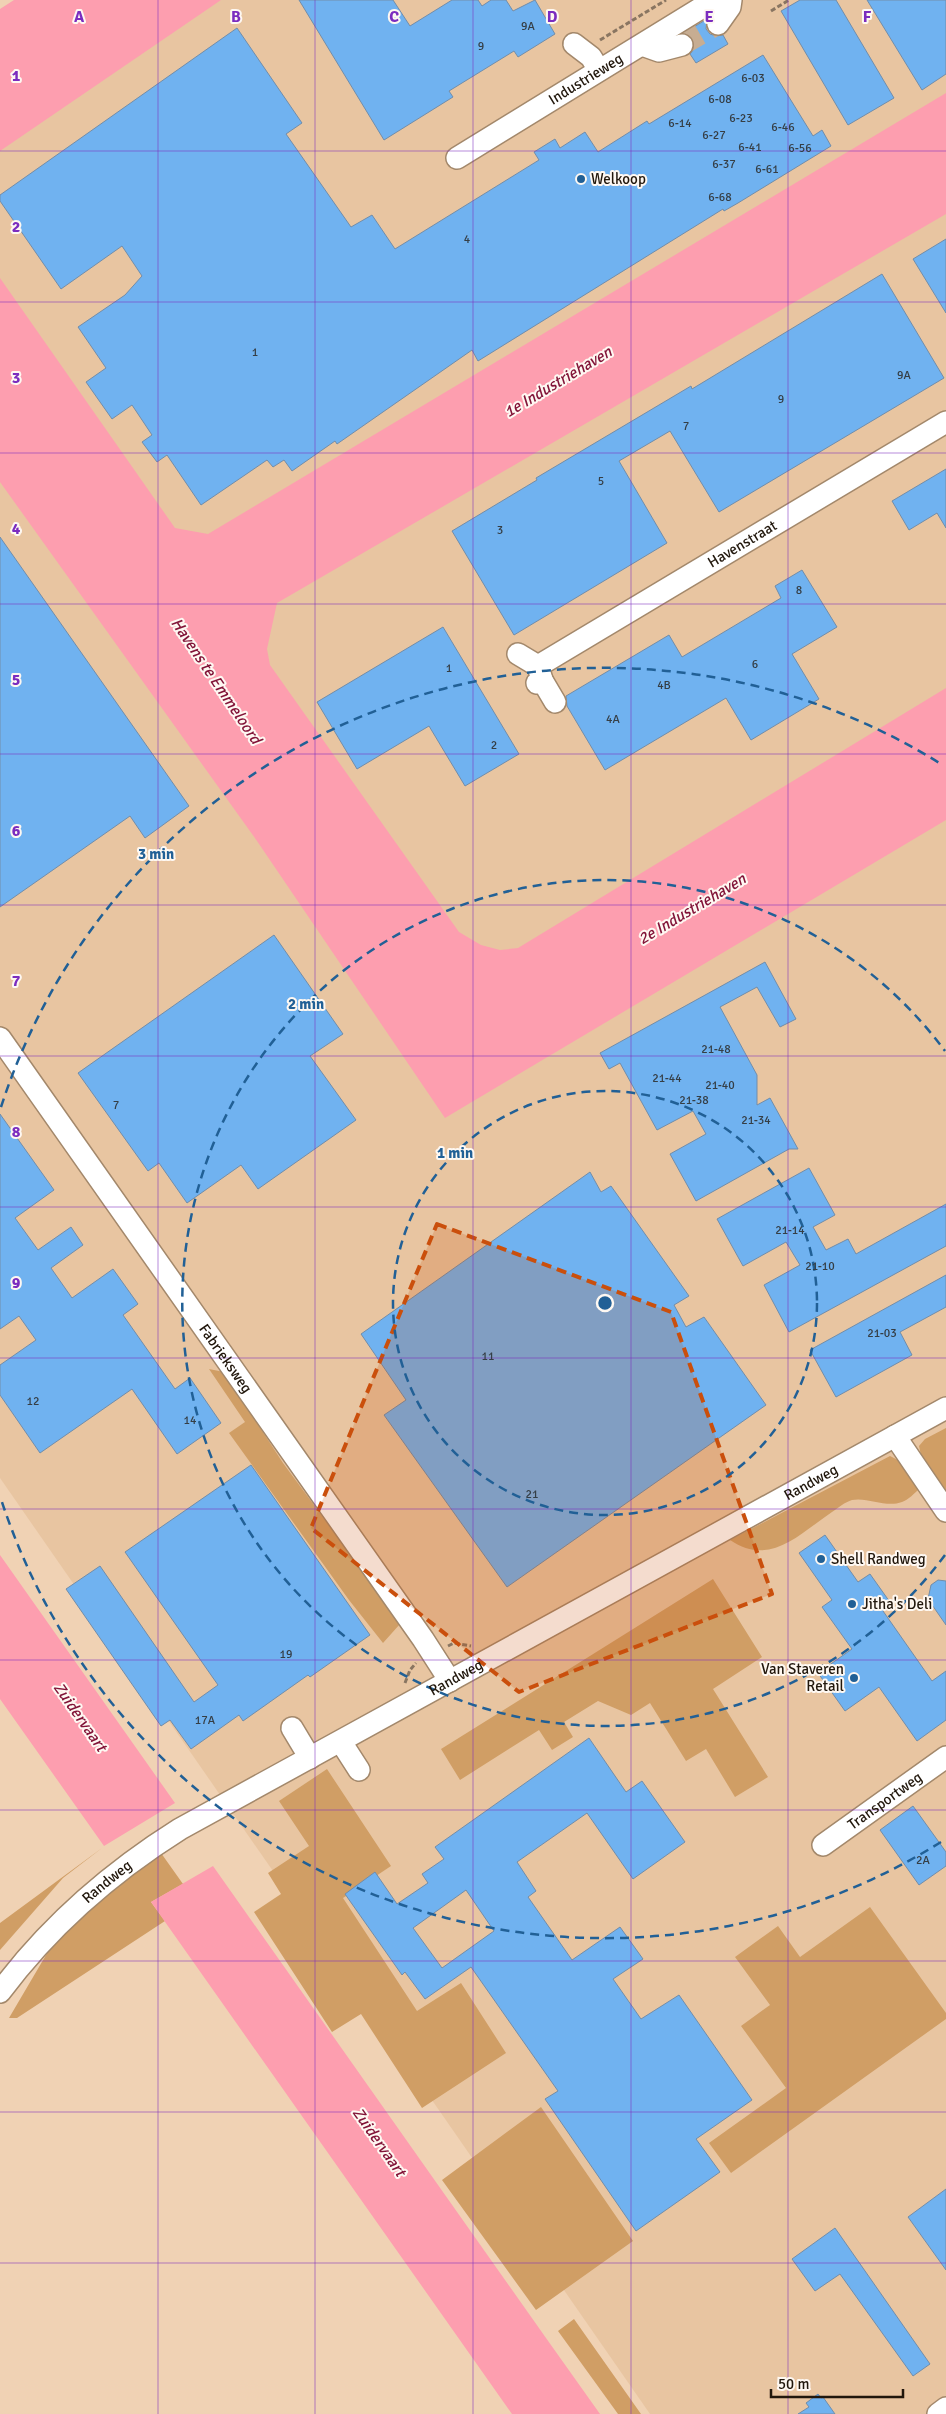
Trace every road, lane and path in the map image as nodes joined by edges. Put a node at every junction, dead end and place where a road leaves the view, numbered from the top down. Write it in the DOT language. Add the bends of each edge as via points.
graph roads {
  1 [pos="666,0"];
  2 [pos="714,0"];
  3 [pos="731,0"];
  4 [pos="789,0"];
  5 [pos="771,11"];
  6 [pos="718,24"];
  7 [pos="642,45"];
  8 [pos="682,45"];
  9 [pos="590,51"];
  10 [pos="458,158"];
  11 [pos="946,422"];
  12 [pos="518,654"];
  13 [pos="539,676"];
  14 [pos="555,702"];
  15 [pos="0,1038"];
  16 [pos="946,1408"];
  17 [pos="895,1436"];
  18 [pos="946,1511"];
  19 [pos="474,1647"];
  20 [pos="440,1649"];
  21 [pos="450,1681"];
  22 [pos="292,1728"];
  23 [pos="341,1742"];
  24 [pos="946,1757"];
  25 [pos="310,1758"];
  26 [pos="359,1770"];
  27 [pos="823,1845"];
  28 [pos="0,1992"];
  29 [pos="946,2408"];
  30 [pos="938,2414"];
  1 -- 9 [label="path, Industrieweg"];
  2 -- 7 [label="street, Industrieweg"];
  3 -- 6 [label="street"];
  4 -- 5 [label="path"];
  7 -- 8 [label="street" via="659,51"];
  7 -- 9 [label="street, Industrieweg"];
  9 -- 10 [label="street, Industrieweg"];
  11 -- 13 [label="street, Havenstraat"];
  12 -- 13 [label="street"];
  13 -- 14 [label="street"];
  15 -- 21 [label="street, Fabrieksweg" via="36,1075"];
  16 -- 17 [label="street, Randweg"];
  17 -- 18 [label="street"];
  17 -- 21 [label="street, Randweg"];
  19 -- 20 [label="path" via="454,1643"];
  21 -- 23 [label="street, Randweg"];
  22 -- 25 [label="street"];
  23 -- 25 [label="street, Randweg"];
  23 -- 26 [label="street"];
  24 -- 27 [label="street, Transportweg"];
  25 -- 28 [label="street, Randweg" via="186,1825 126,1864 49,1932"];
  29 -- 30 [label="street"];
}
